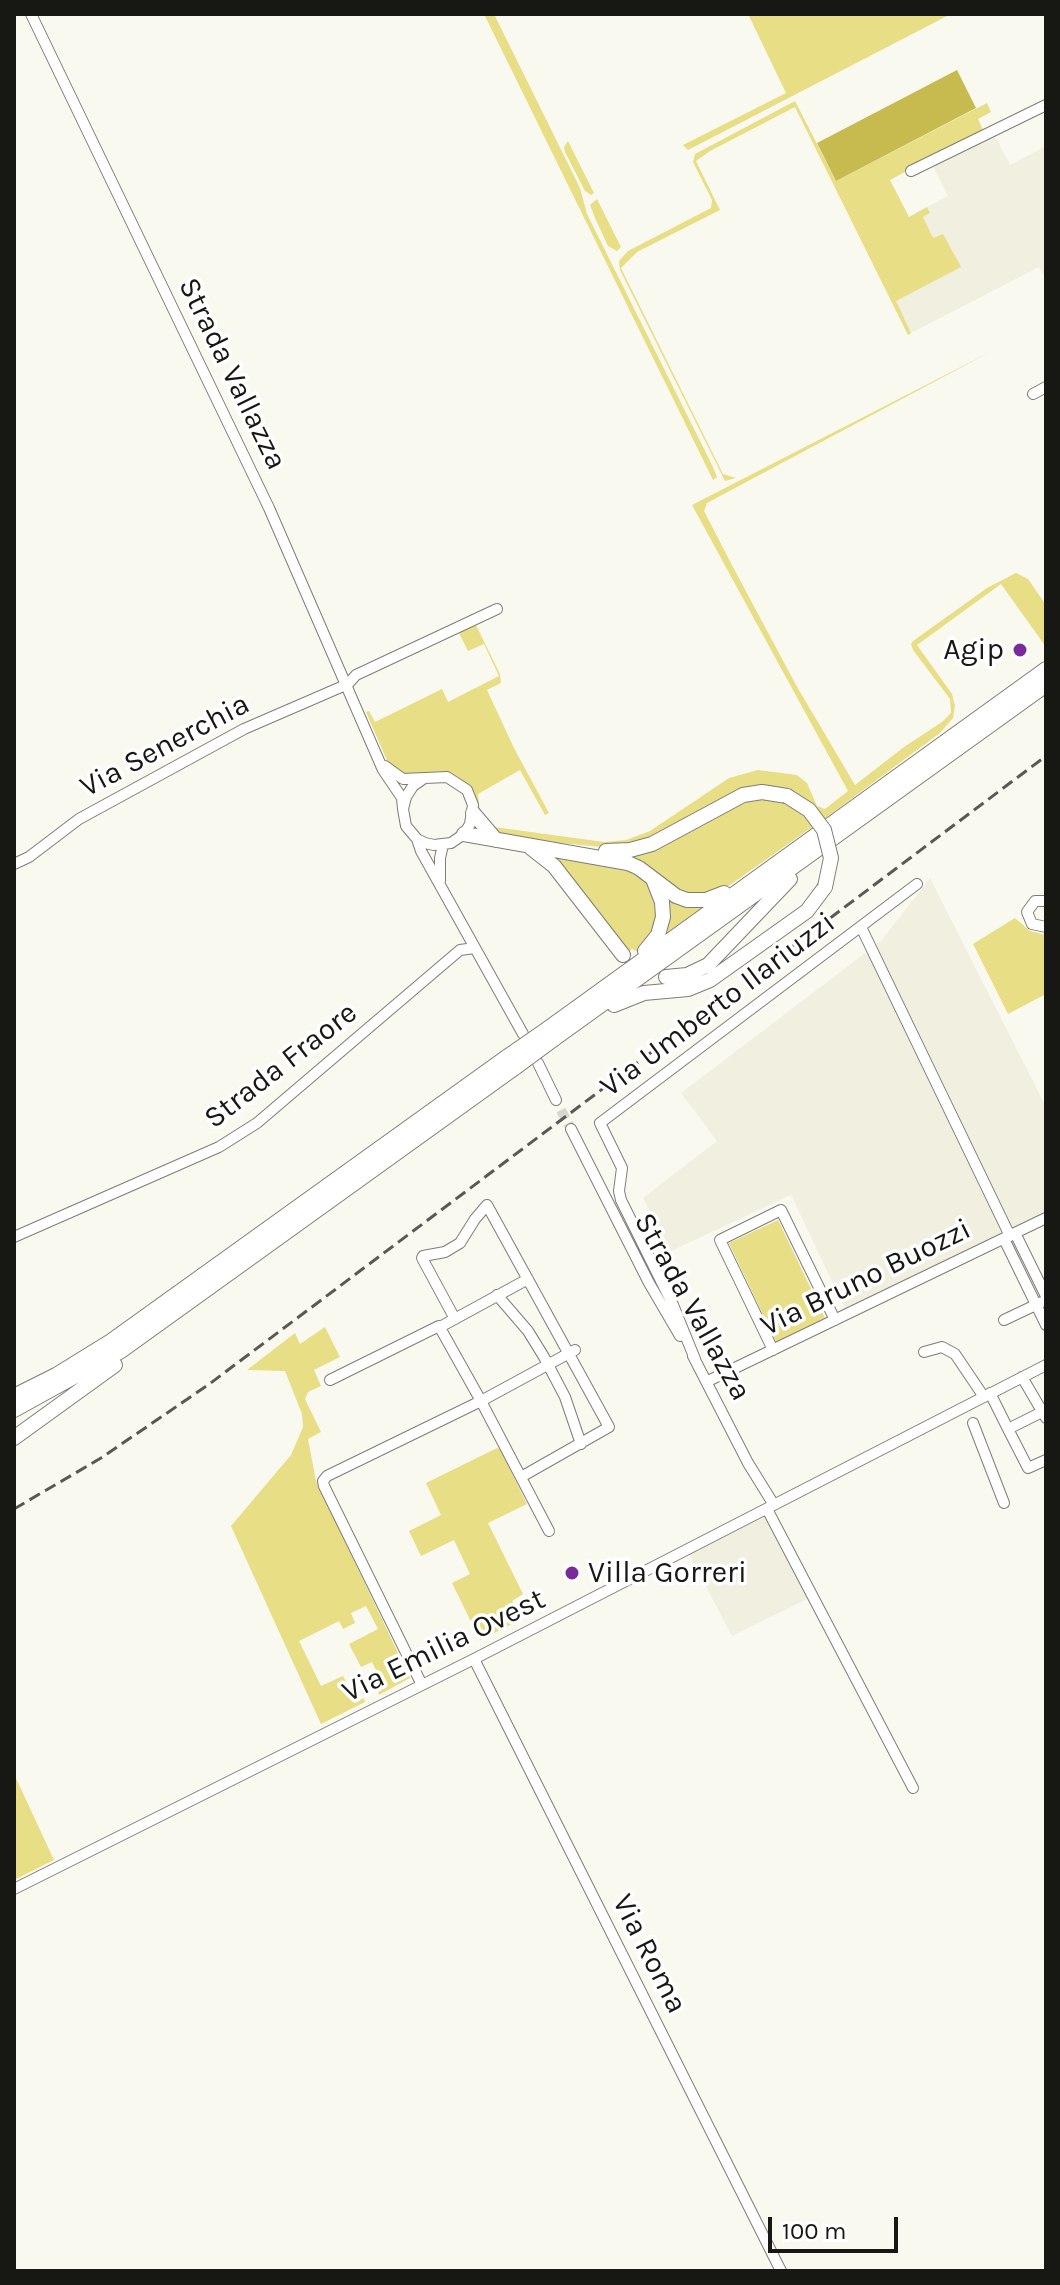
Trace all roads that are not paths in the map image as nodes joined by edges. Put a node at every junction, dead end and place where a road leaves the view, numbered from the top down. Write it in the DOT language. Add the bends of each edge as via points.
graph roads {
  1 [pos="31,14"];
  2 [pos="1046,105"];
  3 [pos="911,171"];
  4 [pos="1046,387"];
  5 [pos="1033,394"];
  6 [pos="497,609"];
  7 [pos="1046,669"];
  8 [pos="348,684"];
  9 [pos="1046,685"];
  10 [pos="380,760"];
  11 [pos="423,779"];
  12 [pos="403,809"];
  13 [pos="473,813"];
  14 [pos="840,817"];
  15 [pos="464,834"];
  16 [pos="417,839"];
  17 [pos="496,840"];
  18 [pos="443,845"];
  19 [pos="522,845"];
  20 [pos="811,854"];
  21 [pos="14,864"];
  22 [pos="653,879"];
  23 [pos="440,883"];
  24 [pos="917,884"];
  25 [pos="1046,901"];
  26 [pos="861,927"];
  27 [pos="1046,927"];
  28 [pos="475,948"];
  29 [pos="623,955"];
  30 [pos="666,977"];
  31 [pos="572,1010"];
  32 [pos="523,1034"];
  33 [pos="550,1034"];
  34 [pos="512,1061"];
  35 [pos="538,1063"];
  36 [pos="559,1105"];
  37 [pos="571,1129"];
  38 [pos="1046,1218"];
  39 [pos="1010,1236"];
  40 [pos="14,1237"];
  41 [pos="528,1279"];
  42 [pos="205,1291"];
  43 [pos="497,1295"];
  44 [pos="1043,1300"];
  45 [pos="455,1319"];
  46 [pos="835,1320"];
  47 [pos="1004,1320"];
  48 [pos="1046,1325"];
  49 [pos="440,1327"];
  50 [pos="773,1350"];
  51 [pos="572,1351"];
  52 [pos="924,1352"];
  53 [pos="695,1359"];
  54 [pos="548,1364"];
  55 [pos="1046,1365"];
  56 [pos="1022,1377"];
  57 [pos="330,1380"];
  58 [pos="708,1381"];
  59 [pos="987,1395"];
  60 [pos="14,1396"];
  61 [pos="481,1401"];
  62 [pos="14,1410"];
  63 [pos="1042,1412"];
  64 [pos="973,1423"];
  65 [pos="1008,1429"];
  66 [pos="14,1438"];
  67 [pos="581,1444"];
  68 [pos="1046,1460"];
  69 [pos="521,1477"];
  70 [pos="1004,1503"];
  71 [pos="771,1507"];
  72 [pos="549,1531"];
  73 [pos="474,1659"];
  74 [pos="421,1683"];
  75 [pos="913,1788"];
  76 [pos="14,1889"];
  77 [pos="781,2271"];
  1 -- 8 [label="street, Strada Vallazza" via="240,445"];
  2 -- 3 [label="street"];
  4 -- 5 [label="street"];
  6 -- 8 [label="street, Via Senerchia" via="356,675"];
  7 -- 14 [label="highway"];
  8 -- 10 [label="street, Strada Vallazza"];
  8 -- 21 [label="street, Via Senerchia" via="244,729 79,819"];
  9 -- 20 [label="highway"];
  10 -- 11 [label="street" via="403,779"];
  10 -- 12 [label="street, Strada Vallazza"];
  11 -- 12 [label="street" via="409,791"];
  11 -- 13 [label="street" via="455,780 471,797"];
  12 -- 16 [label="street, Strada Vallazza" via="406,826"];
  13 -- 15 [label="street"];
  13 -- 17 [label="highway"];
  14 -- 22 [label="highway" via="715,897 687,900"];
  14 -- 31 [label="highway"];
  15 -- 17 [label="highway"];
  15 -- 18 [label="street"];
  16 -- 18 [label="street"];
  16 -- 23 [label="street, Strada Vallazza"];
  17 -- 19 [label="highway"];
  18 -- 23 [label="street"];
  19 -- 22 [label="highway" via="623,862"];
  19 -- 29 [label="highway" via="551,862"];
  19 -- 33 [label="highway, bridge" via="630,850 738,797 762,792 787,796 809,810 826,834 831,863 825,887 807,911 710,980 688,989 628,998"];
  20 -- 30 [label="highway" via="713,961 693,974"];
  20 -- 33 [label="highway"];
  22 -- 31 [label="highway" via="663,911 656,938"];
  23 -- 28 [label="street, Strada Vallazza"];
  24 -- 26 [label="street, Via Umberto Ilariuzzi"];
  25 -- 27 [label="street" via="1035,901 1027,912 1032,924"];
  26 -- 39 [label="street"];
  26 -- 53 [label="street, Via Umberto Ilariuzzi" via="600,1123 622,1168 621,1200"];
  28 -- 32 [label="street, Strada Vallazza"];
  28 -- 40 [label="street, Strada Fraore" via="460,950 257,1123 219,1147"];
  31 -- 33 [label="highway"];
  33 -- 34 [label="highway, bridge"];
  34 -- 42 [label="highway"];
  34 -- 60 [label="highway" via="119,1336"];
  35 -- 36 [label="street"];
  37 -- 53 [label="street, Strada Vallazza" via="649,1283"];
  38 -- 39 [label="street, Via Bruno Buozzi"];
  39 -- 44 [label="street"];
  39 -- 46 [label="street, Via Bruno Buozzi"];
  41 -- 43 [label="street"];
  41 -- 45 [label="street" via="487,1205 458,1246 422,1258"];
  41 -- 51 [label="street"];
  42 -- 62 [label="highway" via="105,1362"];
  42 -- 66 [label="highway" via="171,1325"];
  43 -- 45 [label="street"];
  43 -- 54 [label="street"];
  44 -- 47 [label="street"];
  44 -- 48 [label="street"];
  45 -- 49 [label="street"];
  46 -- 50 [label="street, Via Bruno Buozzi"];
  46 -- 50 [label="street" via="781,1210 720,1240"];
  49 -- 57 [label="street"];
  49 -- 61 [label="street"];
  50 -- 58 [label="street, Via Bruno Buozzi"];
  51 -- 54 [label="street"];
  51 -- 67 [label="street" via="609,1427"];
  52 -- 59 [label="street" via="942,1347 955,1354"];
  53 -- 58 [label="street, Strada Vallazza"];
  54 -- 61 [label="street"];
  54 -- 67 [label="street"];
  55 -- 56 [label="street, Via Emilia Ovest"];
  56 -- 59 [label="street, Via Emilia Ovest"];
  56 -- 63 [label="street"];
  58 -- 71 [label="street, Strada Vallazza"];
  59 -- 65 [label="street"];
  59 -- 71 [label="street, Via Emilia Ovest"];
  61 -- 69 [label="street"];
  61 -- 74 [label="street" via="323,1481"];
  63 -- 65 [label="street"];
  64 -- 70 [label="street"];
  65 -- 68 [label="street" via="1028,1468"];
  67 -- 69 [label="street"];
  69 -- 72 [label="street"];
  71 -- 73 [label="street, Via Emilia Ovest"];
  71 -- 75 [label="street, Strada Vallazza" via="788,1550"];
  73 -- 74 [label="street, Via Emilia Ovest"];
  73 -- 77 [label="street, Via Roma"];
  74 -- 76 [label="street, Via Emilia Ovest"];
}
